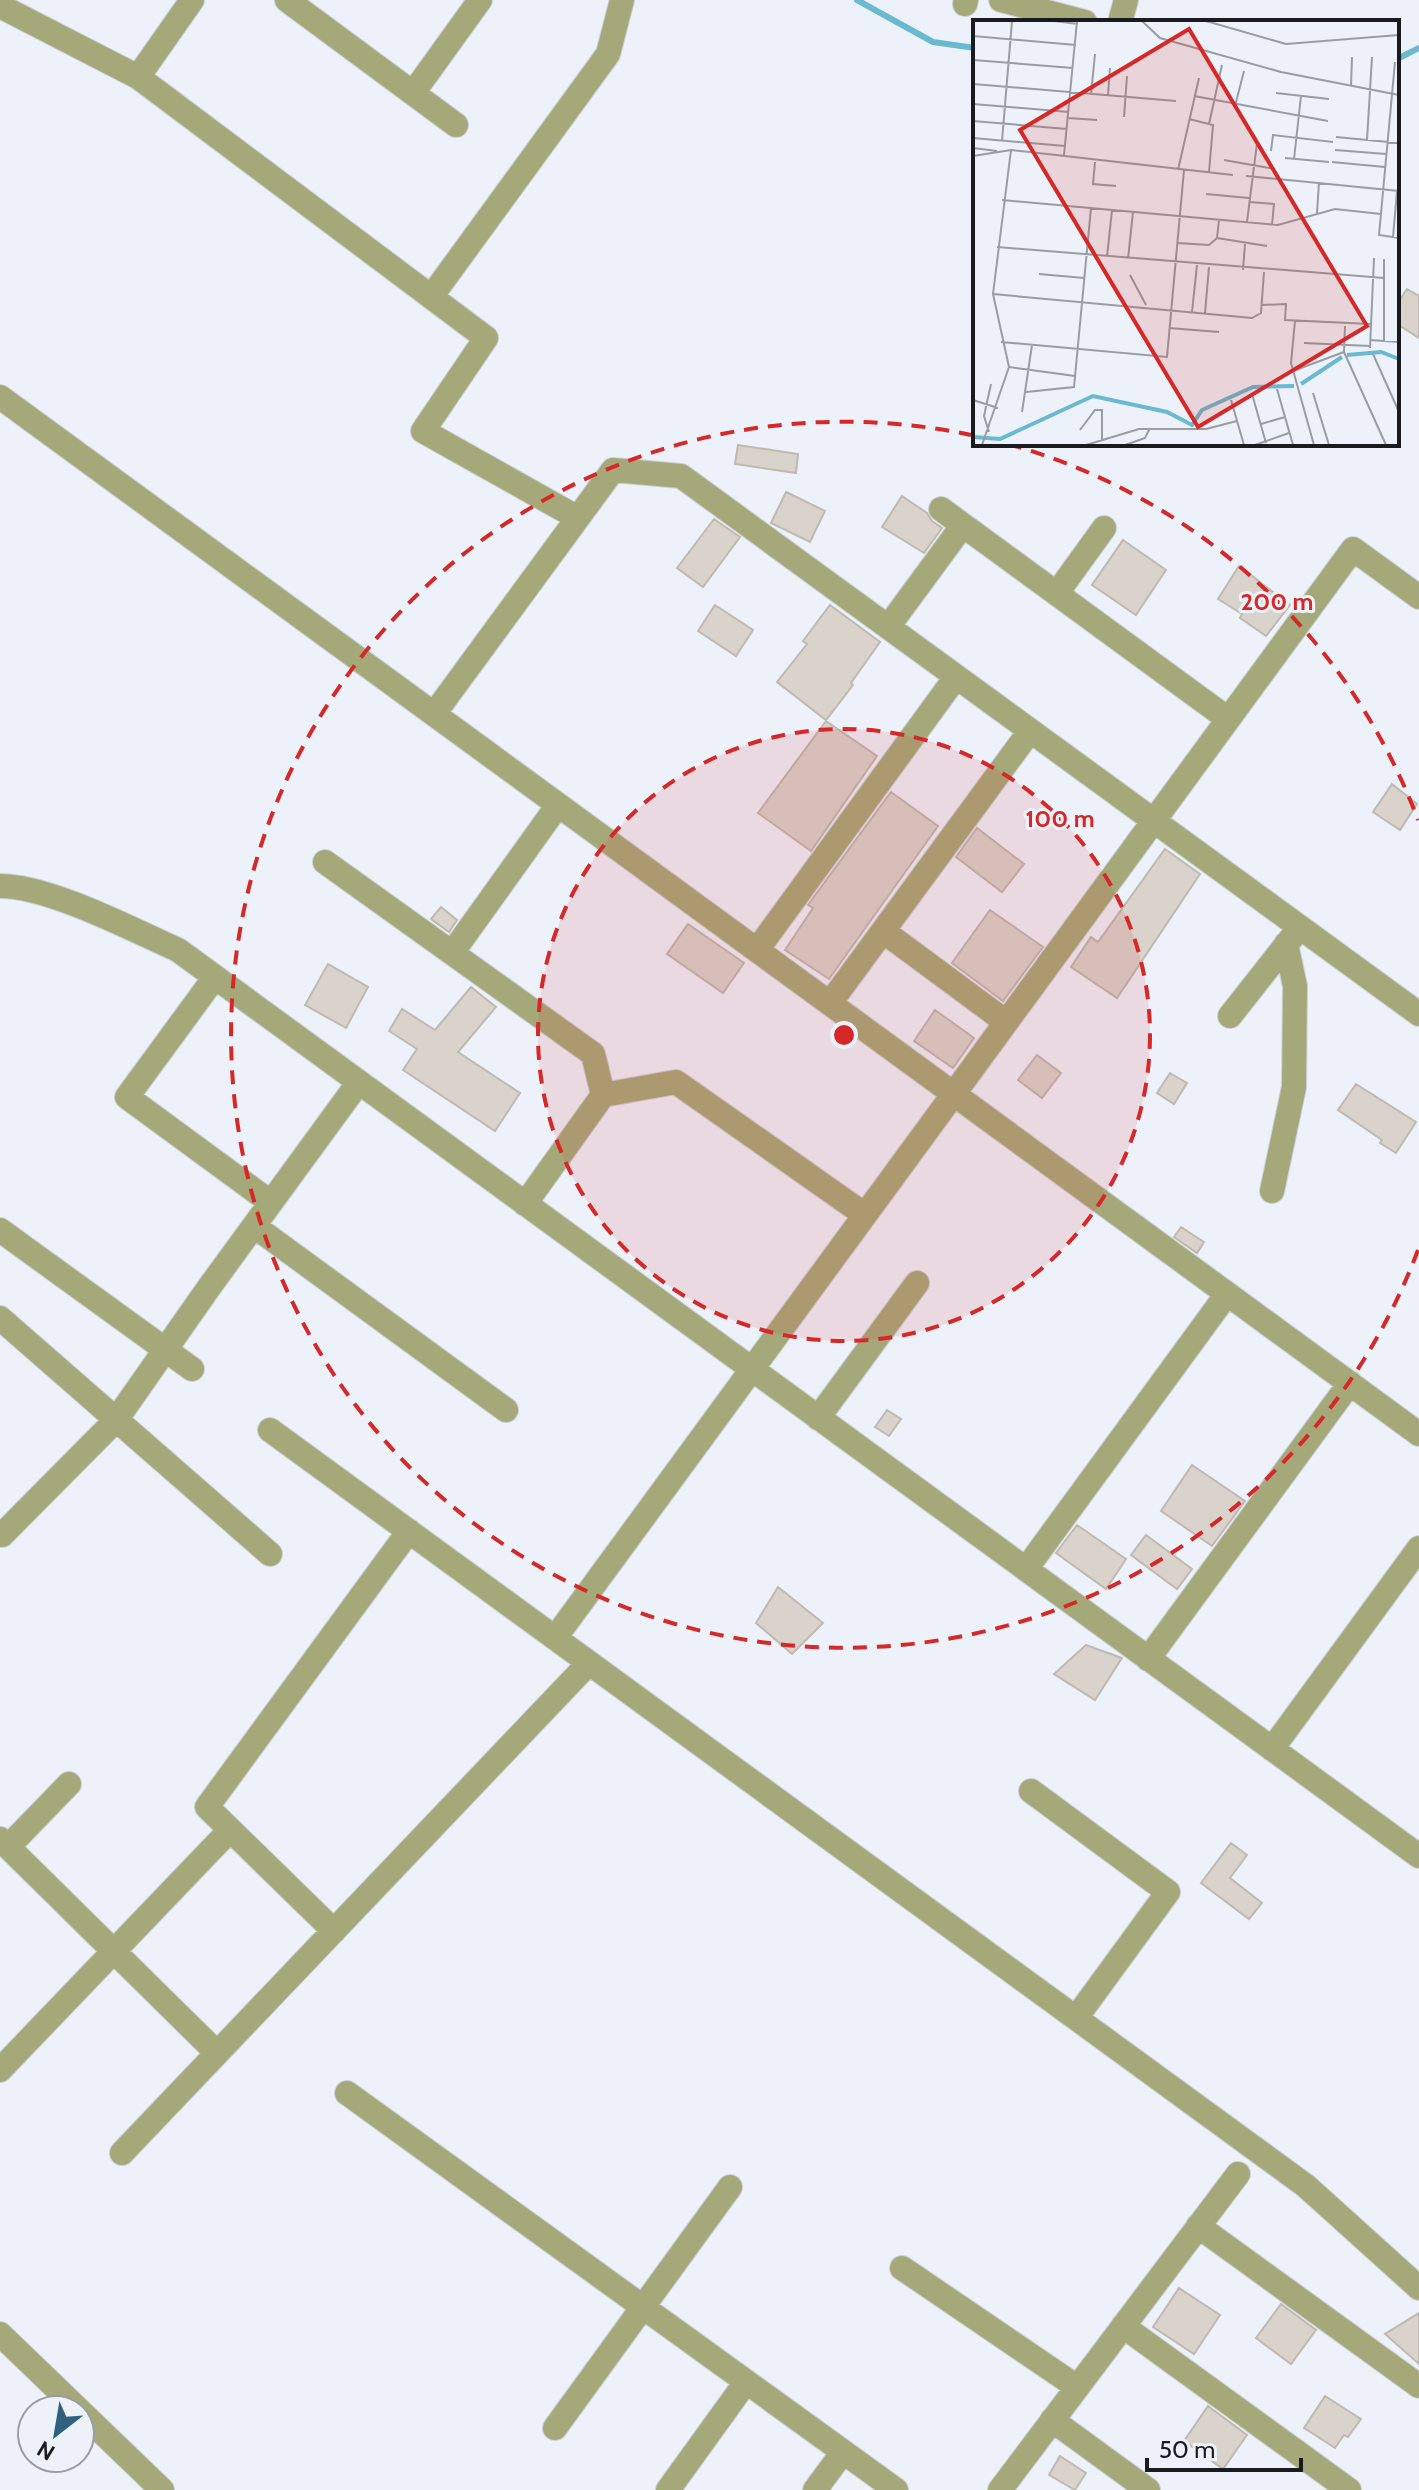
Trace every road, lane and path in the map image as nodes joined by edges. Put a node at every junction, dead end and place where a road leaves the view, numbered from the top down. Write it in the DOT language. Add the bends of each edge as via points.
graph roads {
  1 [pos="192,0"];
  2 [pos="287,0"];
  3 [pos="480,0"];
  4 [pos="622,0"];
  5 [pos="1001,0"];
  6 [pos="1126,0"];
  7 [pos="0,6"];
  8 [pos="1077,20"];
  9 [pos="1121,20"];
  10 [pos="138,77"];
  11 [pos="413,93"];
  12 [pos="456,125"];
  13 [pos="431,297"];
  14 [pos="0,397"];
  15 [pos="941,509"];
  16 [pos="578,518"];
  17 [pos="963,525"];
  18 [pos="1104,528"];
  19 [pos="1057,593"];
  20 [pos="1419,597"];
  21 [pos="888,627"];
  22 [pos="956,677"];
  23 [pos="434,714"];
  24 [pos="1228,719"];
  25 [pos="1030,731"];
  26 [pos="558,805"];
  27 [pos="1153,821"];
  28 [pos="325,862"];
  29 [pos="0,886"];
  30 [pos="883,931"];
  31 [pos="1293,936"];
  32 [pos="757,950"];
  33 [pos="452,953"];
  34 [pos="215,977"];
  35 [pos="830,1003"];
  36 [pos="1419,1014"];
  37 [pos="1230,1016"];
  38 [pos="1006,1022"];
  39 [pos="359,1082"];
  40 [pos="954,1094"];
  41 [pos="603,1095"];
  42 [pos="1272,1191"];
  43 [pos="270,1202"];
  44 [pos="525,1204"];
  45 [pos="865,1215"];
  46 [pos="254,1226"];
  47 [pos="0,1230"];
  48 [pos="917,1283"];
  49 [pos="1227,1294"];
  50 [pos="0,1318"];
  51 [pos="165,1350"];
  52 [pos="192,1369"];
  53 [pos="752,1369"];
  54 [pos="1350,1383"];
  55 [pos="506,1410"];
  56 [pos="818,1418"];
  57 [pos="116,1420"];
  58 [pos="270,1430"];
  59 [pos="1419,1434"];
  60 [pos="409,1531"];
  61 [pos="2,1535"];
  62 [pos="1419,1548"];
  63 [pos="270,1554"];
  64 [pos="1026,1569"];
  65 [pos="555,1638"];
  66 [pos="1148,1659"];
  67 [pos="589,1663"];
  68 [pos="1272,1749"];
  69 [pos="69,1784"];
  70 [pos="1031,1791"];
  71 [pos="230,1830"];
  72 [pos="3,1843"];
  73 [pos="1419,1856"];
  74 [pos="334,1931"];
  75 [pos="114,1951"];
  76 [pos="1076,2018"];
  77 [pos="217,2053"];
  78 [pos="0,2070"];
  79 [pos="347,2093"];
  80 [pos="122,2153"];
  81 [pos="1238,2174"];
  82 [pos="730,2187"];
  83 [pos="1198,2226"];
  84 [pos="902,2268"];
  85 [pos="1419,2288"];
  86 [pos="643,2307"];
  87 [pos="1123,2326"];
  88 [pos="0,2334"];
  89 [pos="746,2382"];
  90 [pos="1419,2386"];
  91 [pos="1077,2387"];
  92 [pos="63,2394"];
  93 [pos="1052,2420"];
  94 [pos="96,2426"];
  95 [pos="555,2428"];
  96 [pos="843,2452"];
  97 [pos="162,2490"];
  98 [pos="668,2490"];
  99 [pos="815,2490"];
  100 [pos="896,2490"];
  101 [pos="1000,2490"];
  102 [pos="1148,2490"];
  103 [pos="1349,2490"];
  1 -- 10 [label="street"];
  2 -- 11 [label="street"];
  3 -- 11 [label="street"];
  4 -- 13 [label="street" via="608,54"];
  5 -- 8 [label="street"];
  6 -- 9 [label="street"];
  7 -- 10 [label="street"];
  10 -- 13 [label="street"];
  11 -- 12 [label="street"];
  13 -- 16 [label="street" via="486,338 423,431"];
  14 -- 23 [label="street"];
  15 -- 17 [label="street"];
  16 -- 21 [label="street" via="613,470 681,476"];
  16 -- 23 [label="street"];
  17 -- 19 [label="street"];
  17 -- 21 [label="street"];
  18 -- 19 [label="street"];
  19 -- 24 [label="street"];
  20 -- 24 [label="street" via="1353,549"];
  21 -- 22 [label="street"];
  22 -- 25 [label="street"];
  22 -- 32 [label="street"];
  23 -- 26 [label="street"];
  24 -- 27 [label="street"];
  25 -- 27 [label="street"];
  25 -- 30 [label="street"];
  26 -- 32 [label="street"];
  26 -- 33 [label="street"];
  27 -- 31 [label="street"];
  27 -- 38 [label="street"];
  28 -- 33 [label="street"];
  29 -- 34 [label="street" via="21,886 100,915 178,950"];
  30 -- 35 [label="street"];
  30 -- 38 [label="street"];
  31 -- 36 [label="street"];
  31 -- 37 [label="street"];
  31 -- 42 [label="street" via="1294,1087"];
  32 -- 35 [label="street"];
  33 -- 41 [label="street" via="593,1054"];
  34 -- 39 [label="street"];
  34 -- 43 [label="street" via="127,1097"];
  35 -- 40 [label="street"];
  38 -- 40 [label="street"];
  39 -- 43 [label="street"];
  39 -- 44 [label="street"];
  40 -- 45 [label="street"];
  40 -- 49 [label="street"];
  41 -- 44 [label="street"];
  41 -- 45 [label="street" via="676,1082"];
  43 -- 46 [label="street"];
  44 -- 53 [label="street"];
  45 -- 53 [label="street"];
  46 -- 51 [label="street"];
  46 -- 55 [label="street"];
  47 -- 51 [label="street"];
  48 -- 56 [label="street"];
  49 -- 54 [label="street"];
  49 -- 64 [label="street"];
  50 -- 57 [label="street"];
  51 -- 52 [label="street"];
  51 -- 57 [label="street"];
  53 -- 56 [label="street"];
  53 -- 65 [label="street"];
  54 -- 59 [label="street"];
  54 -- 66 [label="street"];
  56 -- 64 [label="street"];
  57 -- 61 [label="street"];
  57 -- 63 [label="street"];
  58 -- 60 [label="street"];
  60 -- 65 [label="street"];
  60 -- 71 [label="street" via="207,1807"];
  62 -- 68 [label="street"];
  64 -- 66 [label="street"];
  65 -- 67 [label="street"];
  66 -- 68 [label="street"];
  67 -- 74 [label="street"];
  67 -- 76 [label="street"];
  68 -- 73 [label="street"];
  69 -- 72 [label="street"];
  70 -- 76 [label="street" via="1168,1892"];
  71 -- 74 [label="street"];
  71 -- 75 [label="street"];
  72 -- 75 [label="street"];
  74 -- 77 [label="street"];
  75 -- 77 [label="street"];
  75 -- 78 [label="street"];
  76 -- 85 [label="street" via="1306,2186"];
  77 -- 80 [label="street"];
  79 -- 86 [label="street"];
  81 -- 83 [label="street"];
  82 -- 86 [label="street"];
  83 -- 87 [label="street"];
  83 -- 90 [label="street"];
  84 -- 91 [label="street"];
  86 -- 89 [label="street"];
  86 -- 95 [label="street"];
  87 -- 91 [label="street"];
  87 -- 103 [label="street"];
  88 -- 92 [label="street"];
  89 -- 96 [label="street"];
  89 -- 98 [label="street"];
  91 -- 93 [label="street"];
  93 -- 101 [label="street"];
  93 -- 102 [label="street"];
  94 -- 97 [label="street"];
  96 -- 99 [label="street"];
  96 -- 100 [label="street"];
}
